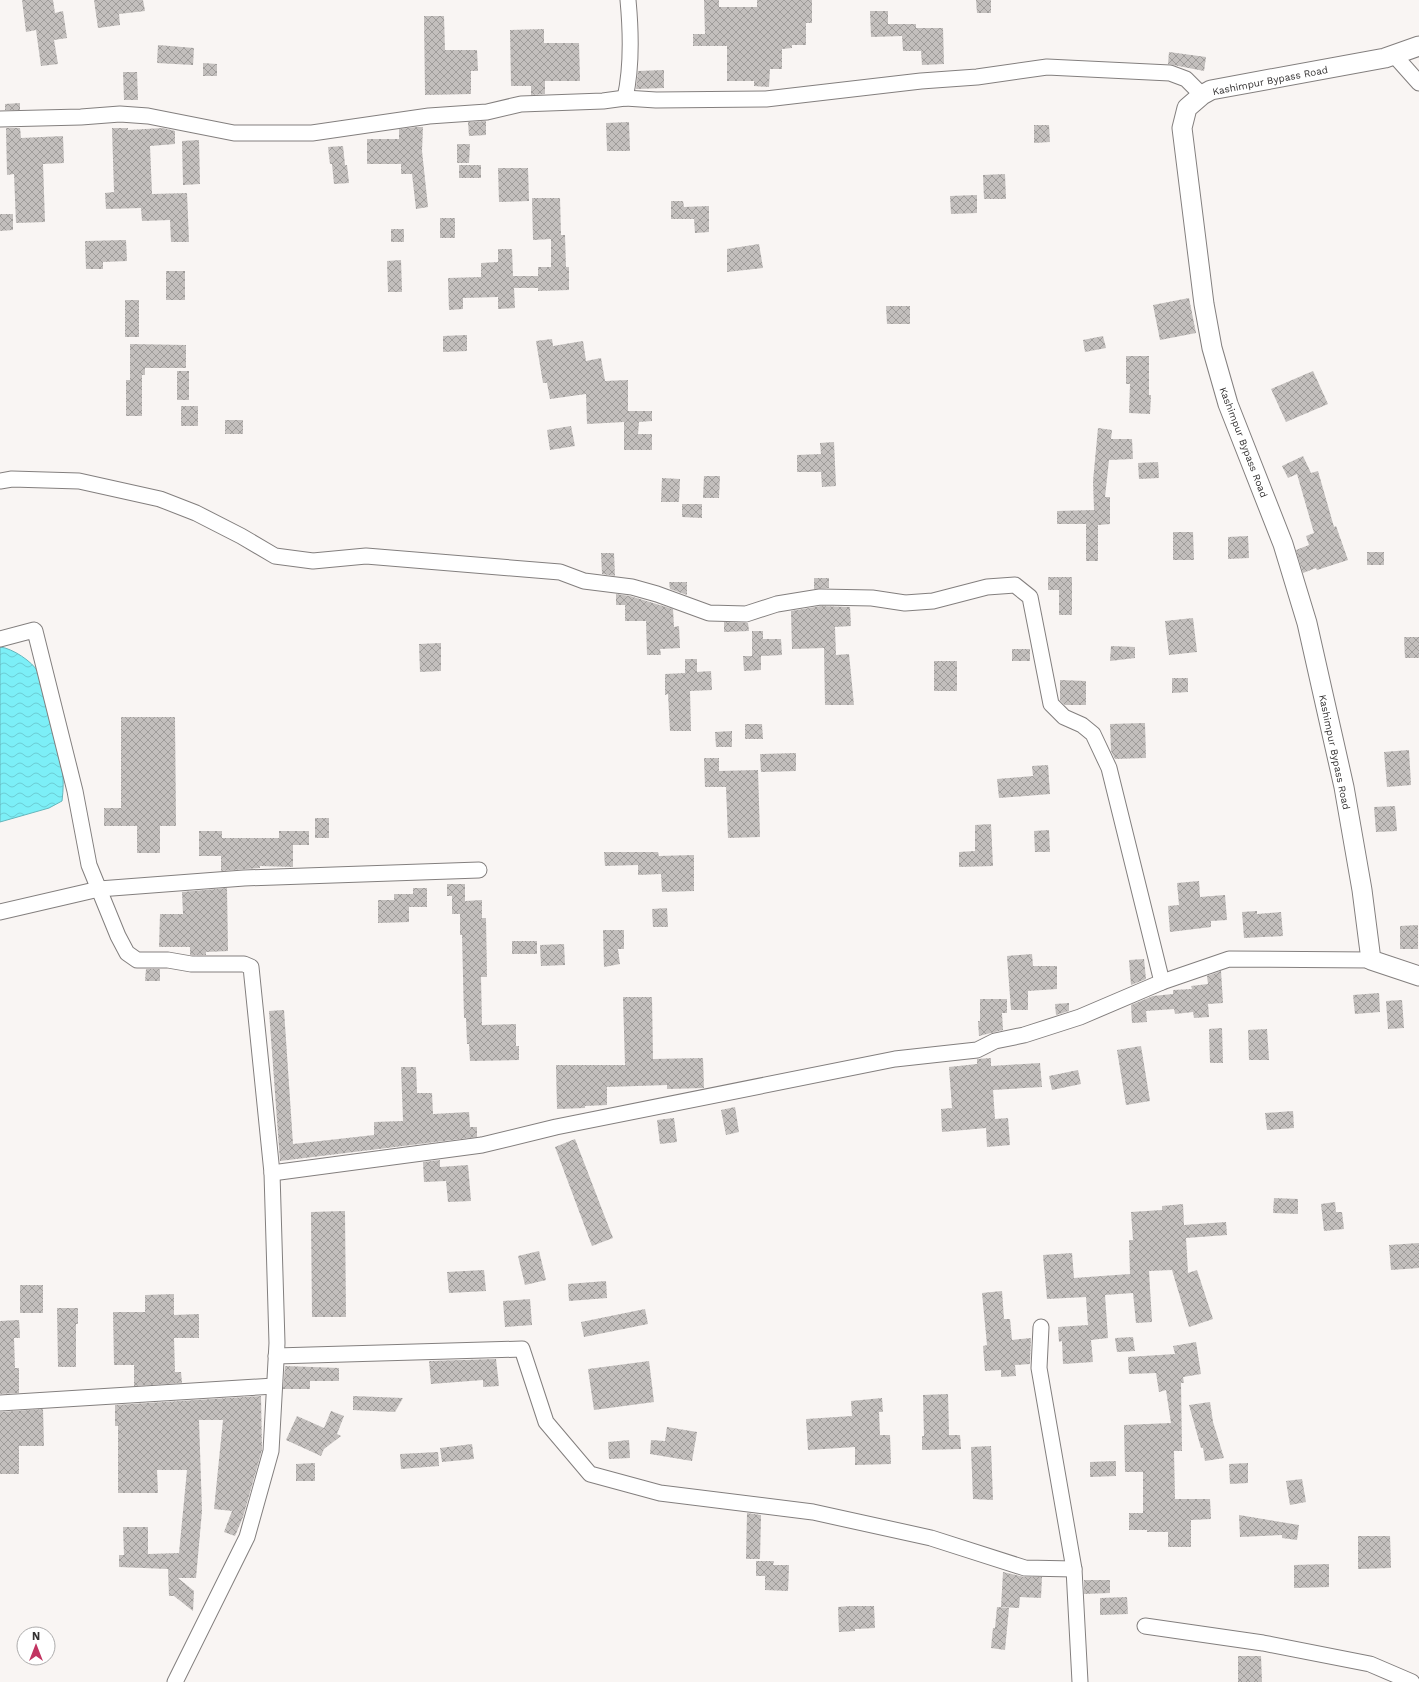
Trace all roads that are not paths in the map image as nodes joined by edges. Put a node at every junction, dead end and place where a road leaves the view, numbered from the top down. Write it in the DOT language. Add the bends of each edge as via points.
graph roads {
  1 [pos="628,0"];
  2 [pos="1419,46"];
  3 [pos="1389,57"];
  4 [pos="1419,84"];
  5 [pos="1207,92"];
  6 [pos="625,98"];
  7 [pos="0,119"];
  8 [pos="0,481"];
  9 [pos="0,639"];
  10 [pos="480,870"];
  11 [pos="99,889"];
  12 [pos="0,912"];
  13 [pos="1371,960"];
  14 [pos="1419,976"];
  15 [pos="1162,982"];
  16 [pos="272,1173"];
  17 [pos="1041,1327"];
  18 [pos="276,1356"];
  19 [pos="274,1386"];
  20 [pos="0,1403"];
  21 [pos="1074,1569"];
  22 [pos="1145,1626"];
  23 [pos="175,1682"];
  24 [pos="1080,1682"];
  25 [pos="1412,1682"];
  1 -- 6 [label="street" via="629,61"];
  2 -- 3 [label="main road, Kashimpur Bypass Road"];
  3 -- 4 [label="street"];
  3 -- 5 [label="main road, Kashimpur Bypass Road"];
  5 -- 6 [label="street" via="1170,73 1047,67 977,77 766,99"];
  5 -- 13 [label="main road, Kashimpur Bypass Road" via="1187,108 1182,128 1212,348 1228,404 1283,544 1307,623 1344,788"];
  6 -- 7 [label="street" via="521,104 487,112 429,116 312,133 234,133 148,116 120,114"];
  8 -- 15 [label="street" via="12,478 80,481 160,499 196,513 275,556 313,561 366,556 560,572 584,581 632,587 709,613 746,614 777,604 820,598 872,598 905,604 933,602 987,587 1015,585 1030,597 1051,704 1064,717 1082,725 1093,734 1109,768"];
  9 -- 11 [label="street" via="35,631 75,791 89,864"];
  10 -- 11 [label="street" via="244,878"];
  11 -- 12 [label="street"];
  11 -- 16 [label="street" via="126,953 137,960 244,964 251,967"];
  13 -- 14 [label="main road"];
  13 -- 15 [label="street" via="1229,959"];
  15 -- 16 [label="street" via="1080,1017 1024,1035 995,1041 977,1050 895,1059 556,1127 482,1145"];
  16 -- 18 [label="street"];
  17 -- 21 [label="street" via="1039,1368"];
  18 -- 19 [label="street"];
  18 -- 21 [label="street" via="522,1349 546,1422 590,1474 660,1493 813,1512 931,1538 1025,1568"];
  19 -- 20 [label="street"];
  19 -- 23 [label="street" via="271,1450 247,1537"];
  21 -- 24 [label="street"];
  22 -- 25 [label="street" via="1263,1643 1370,1664"];
}
